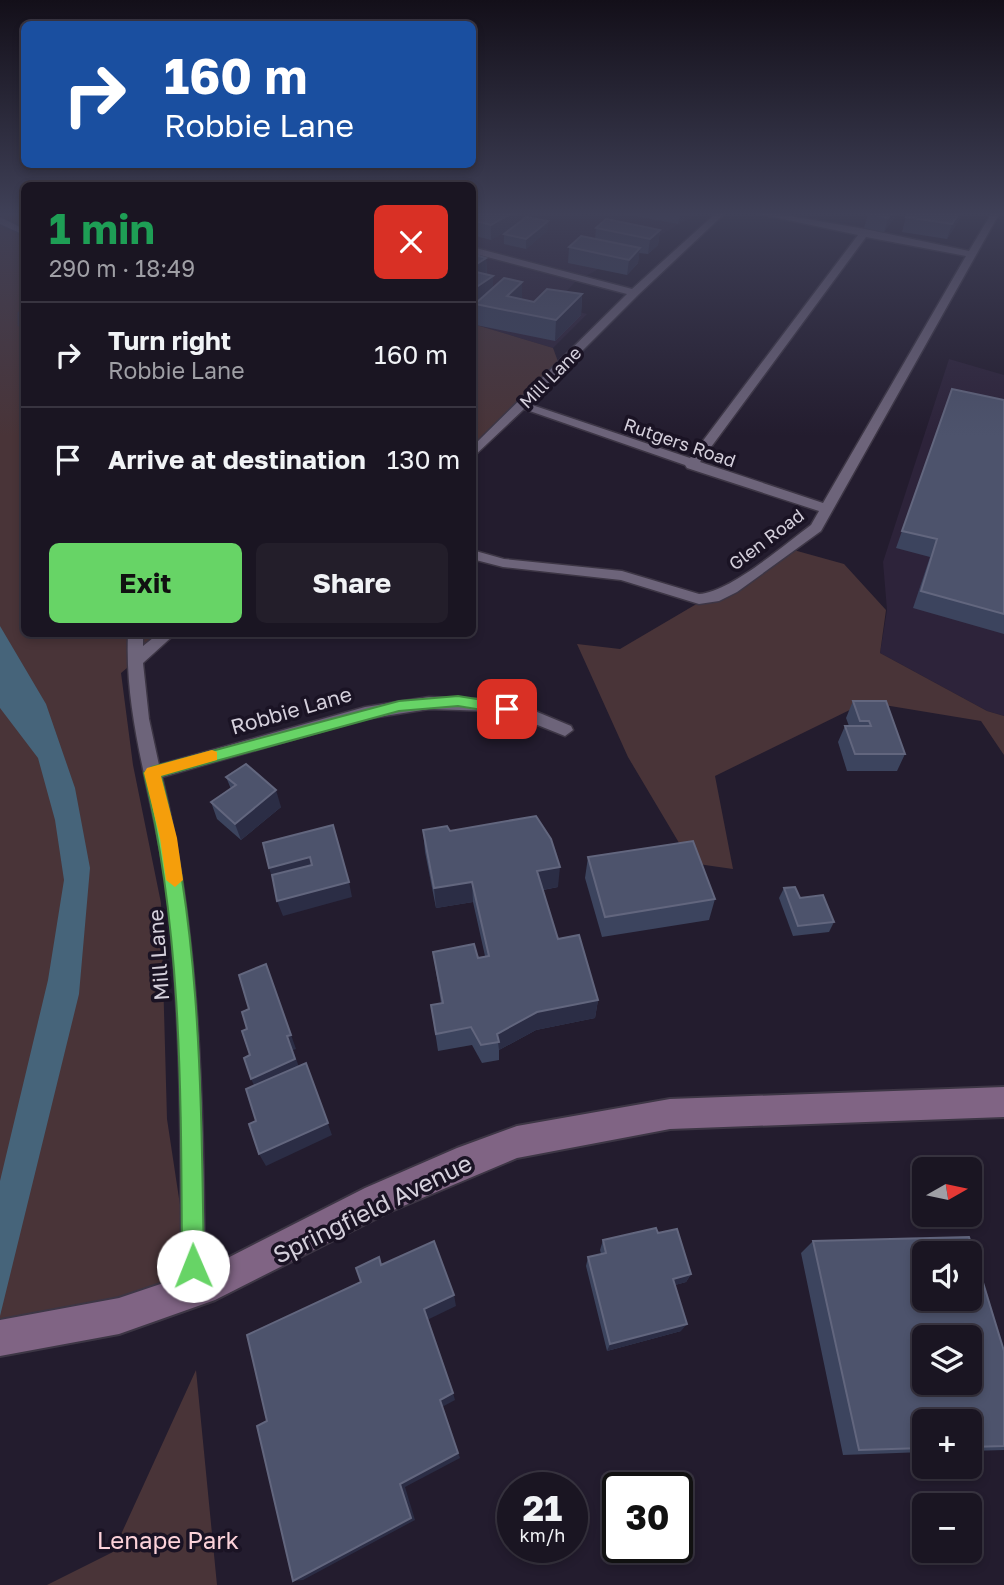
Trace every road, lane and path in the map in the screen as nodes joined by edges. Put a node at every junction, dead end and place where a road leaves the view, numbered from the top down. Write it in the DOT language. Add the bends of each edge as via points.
graph roads {
  1 [pos="615,288"];
  2 [pos="639,288"];
  3 [pos="822,288"];
  4 [pos="951,288"];
  5 [pos="634,293"];
  6 [pos="522,405"];
  7 [pos="476,450"];
  8 [pos="691,465"];
  9 [pos="827,509"];
  10 [pos="476,555"];
  11 [pos="136,637"];
  12 [pos="163,637"];
  13 [pos="135,661"];
  14 [pos="565,730"];
  15 [pos="152,773"];
  16 [pos="1002,1107"];
  17 [pos="193,1291"];
  18 [pos="1,1338"];
  1 -- 5 [label="street"];
  2 -- 5 [label="street, Mill Lane"];
  3 -- 8 [label="street"];
  4 -- 9 [label="street, Glen Road"];
  5 -- 6 [label="street, Mill Lane"];
  6 -- 7 [label="street, Mill Lane"];
  6 -- 8 [label="street, Rutgers Road"];
  8 -- 9 [label="street, Rutgers Road"];
  9 -- 10 [label="street, Glen Road" via="816,528 714,598 683,597 622,576 512,564"];
  11 -- 13 [label="street, Mill Lane"];
  12 -- 13 [label="street"];
  13 -- 15 [label="street, Mill Lane" via="141,728"];
  14 -- 15 [label="street, Robbie Lane" via="490,705 458,701 419,704 365,713"];
  15 -- 17 [label="street, Mill Lane" via="168,838 177,904 191,1116"];
  16 -- 17 [label="main road, Springfield Avenue" via="670,1114 517,1142 377,1200 271,1257"];
  17 -- 18 [label="main road, Springfield Avenue" via="119,1316"];
}
